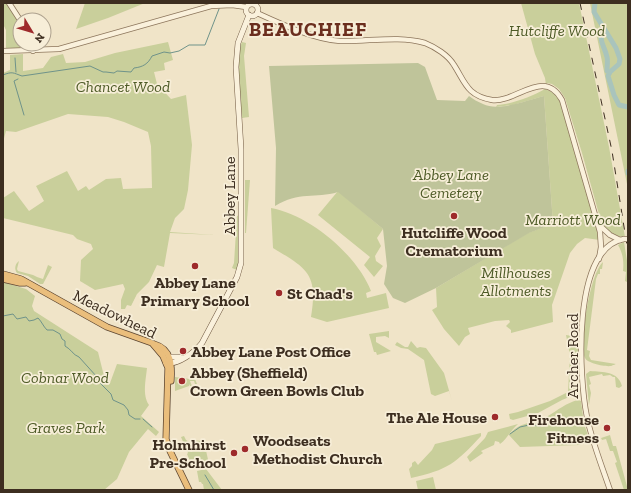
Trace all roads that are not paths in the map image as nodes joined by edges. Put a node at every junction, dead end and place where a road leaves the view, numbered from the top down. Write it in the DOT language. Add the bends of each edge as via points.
graph roads {
  1 [pos="9,3"];
  2 [pos="254,3"];
  3 [pos="246,7"];
  4 [pos="15,12"];
  5 [pos="257,13"];
  6 [pos="249,15"];
  7 [pos="52,49"];
  8 [pos="597,223"];
  9 [pos="625,239"];
  10 [pos="599,259"];
  11 [pos="3,274"];
  12 [pos="3,279"];
  13 [pos="25,283"];
  14 [pos="169,361"];
  15 [pos="189,490"];
  16 [pos="610,490"];
  1 -- 4 [label="street"];
  2 -- 3 [label="main road"];
  2 -- 5 [label="main road" via="258,7"];
  3 -- 6 [label="main road"];
  3 -- 7 [label="street" via="210,6"];
  5 -- 6 [label="main road" via="254,16"];
  5 -- 8 [label="street" via="294,29 331,40 403,40 434,47 450,60 464,84 476,95 486,99 500,100 536,86 550,87 562,100"];
  6 -- 14 [label="main road, Abbey Lane" via="238,43 236,67 241,149 241,263 237,277 202,343 192,354"];
  8 -- 9 [label="street" via="610,235"];
  8 -- 10 [label="street" via="601,237"];
  9 -- 10 [label="street, Archer Road" via="608,246"];
  10 -- 16 [label="street, Archer Road" via="589,282 582,318 582,370 588,421"];
  11 -- 13 [label="highway, Meadowhead"];
  12 -- 13 [label="highway, Meadowhead"];
  13 -- 14 [label="highway, Meadowhead" via="107,327 161,347"];
  14 -- 15 [label="highway" via="170,390 166,439"];
}
